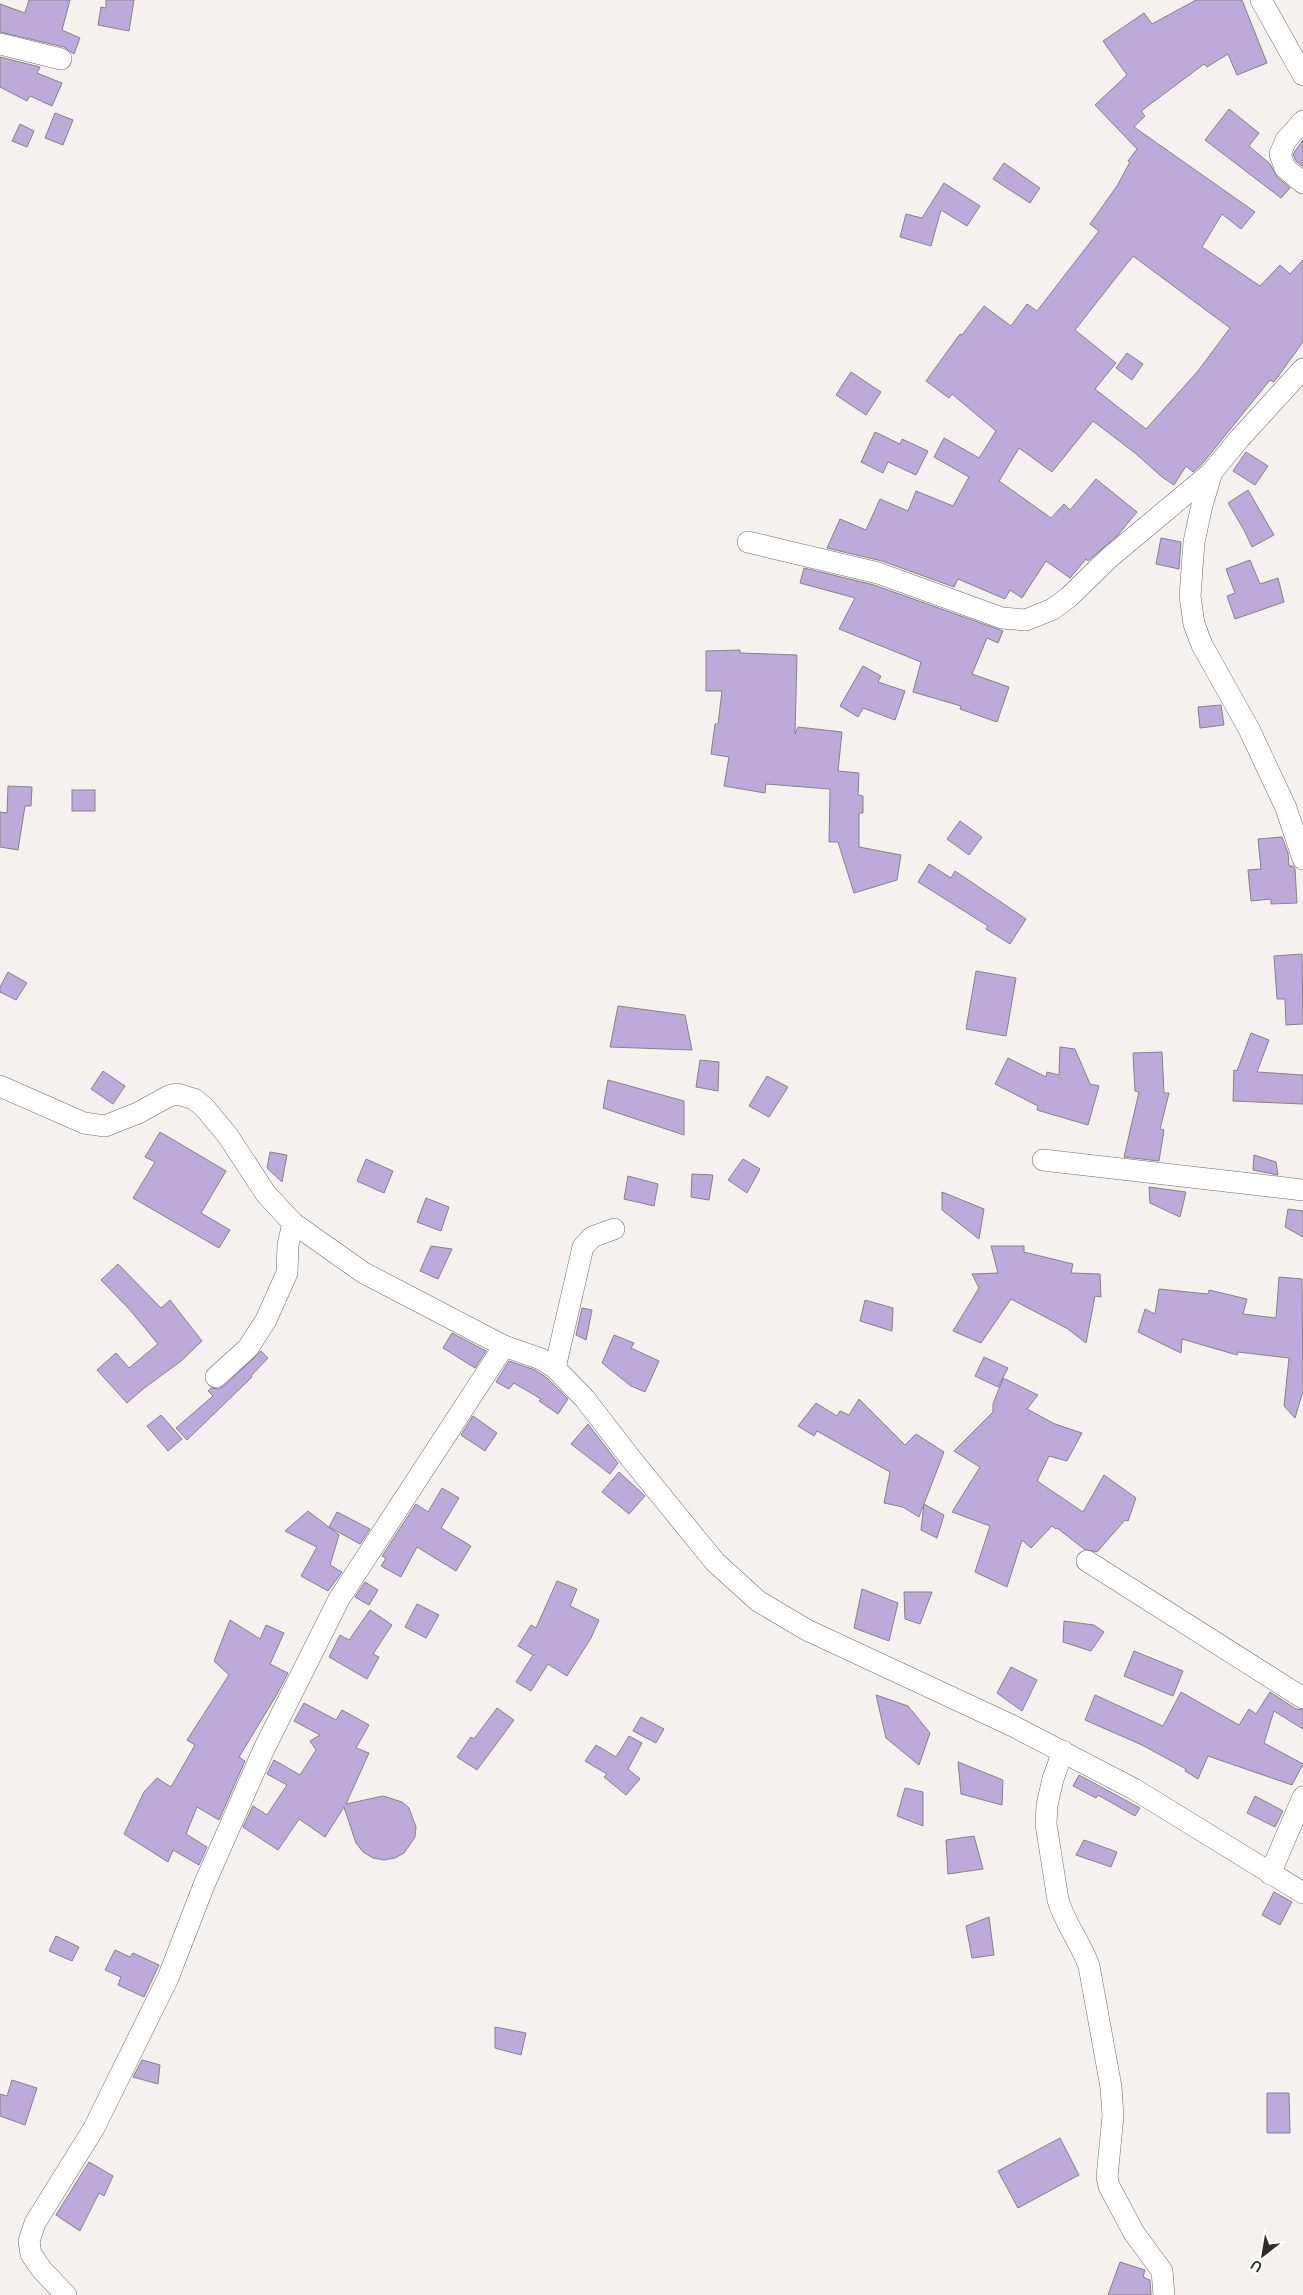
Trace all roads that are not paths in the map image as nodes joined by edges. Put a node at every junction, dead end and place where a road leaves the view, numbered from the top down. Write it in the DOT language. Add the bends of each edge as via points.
graph roads {
  1 [pos="1261,0"];
  2 [pos="0,44"];
  3 [pos="61,59"];
  4 [pos="1303,75"];
  5 [pos="1303,121"];
  6 [pos="1303,183"];
  7 [pos="1303,369"];
  8 [pos="1212,472"];
  9 [pos="748,542"];
  10 [pos="1303,858"];
  11 [pos="0,1086"];
  12 [pos="1043,1160"];
  13 [pos="1303,1190"];
  14 [pos="294,1223"];
  15 [pos="614,1229"];
  16 [pos="504,1346"];
  17 [pos="555,1368"];
  18 [pos="216,1378"];
  19 [pos="1087,1561"];
  20 [pos="1303,1698"];
  21 [pos="1063,1751"];
  22 [pos="1303,1797"];
  23 [pos="1270,1874"];
  24 [pos="1303,1893"];
  25 [pos="66,2295"];
  26 [pos="1164,2295"];
  1 -- 4 [label="street"];
  2 -- 3 [label="street"];
  5 -- 6 [label="street" via="1286,140 1280,154 1284,168"];
  7 -- 8 [label="street"];
  8 -- 9 [label="street" via="1069,597 1053,609 1026,620 1002,618 878,573"];
  8 -- 10 [label="street" via="1194,542 1190,596 1194,624 1286,808"];
  11 -- 14 [label="street" via="84,1123 105,1126 169,1096 178,1094 194,1098 228,1136 266,1194"];
  12 -- 13 [label="street"];
  14 -- 16 [label="street" via="364,1273"];
  14 -- 18 [label="street" via="286,1273 266,1320 248,1348"];
  15 -- 17 [label="street" via="592,1237 583,1247"];
  16 -- 17 [label="street" via="541,1359"];
  16 -- 25 [label="street" via="339,1599 260,1758 204,1885 168,1978 94,2128 35,2223 29,2241 31,2254"];
  17 -- 21 [label="street" via="585,1399 715,1562 758,1601 815,1634"];
  19 -- 20 [label="street"];
  21 -- 23 [label="street" via="1134,1789"];
  21 -- 26 [label="street" via="1050,1791 1046,1824 1061,1911 1089,1966 1111,2087 1113,2116 1107,2177 1121,2211 1162,2271"];
  22 -- 23 [label="street"];
  23 -- 24 [label="street"];
}
